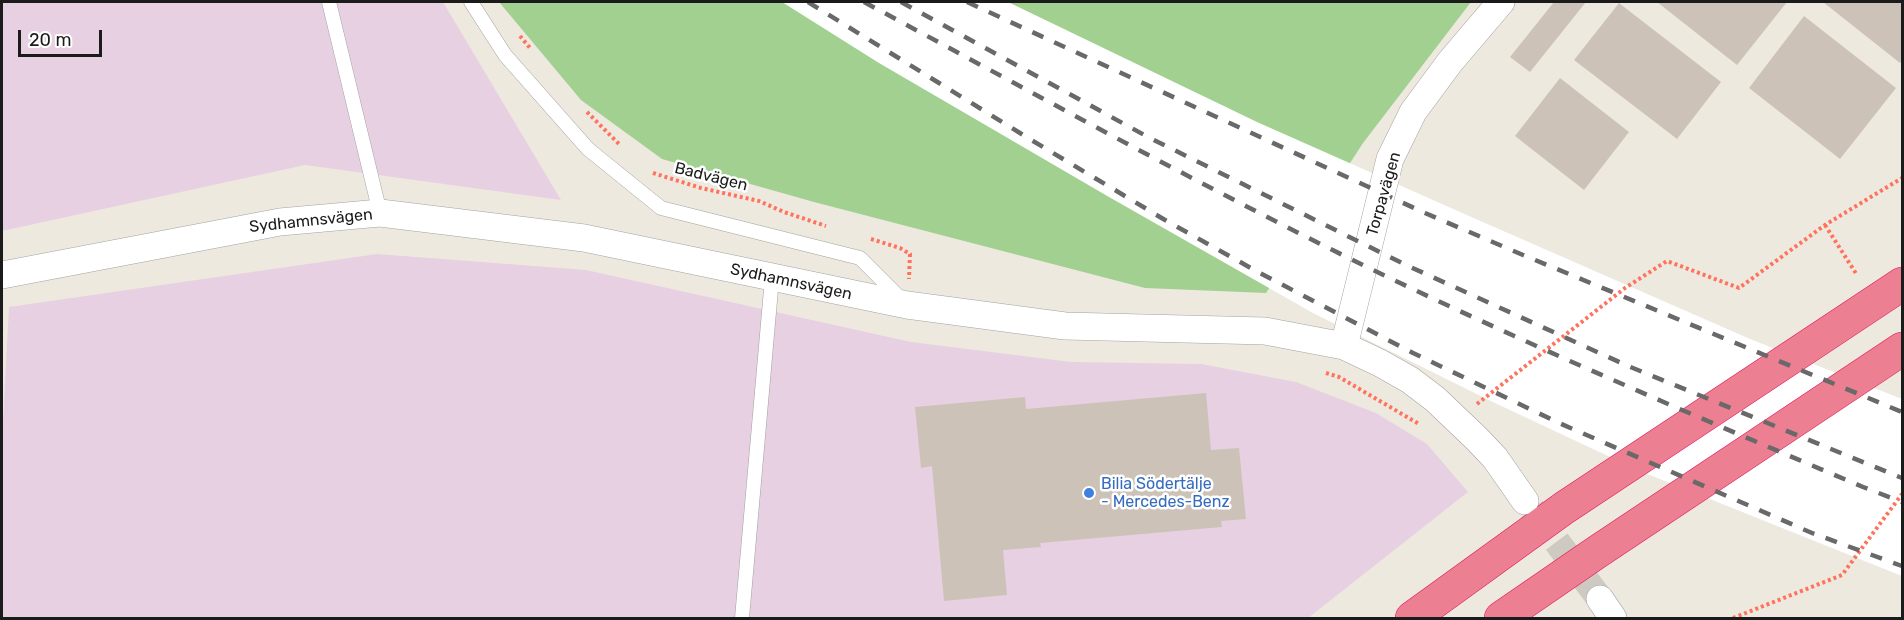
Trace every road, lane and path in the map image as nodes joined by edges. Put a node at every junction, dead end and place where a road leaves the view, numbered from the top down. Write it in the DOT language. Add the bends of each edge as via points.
graph roads {
  1 [pos="329,2"];
  2 [pos="471,2"];
  3 [pos="1501,2"];
  4 [pos="513,28"];
  5 [pos="534,53"];
  6 [pos="583,109"];
  7 [pos="621,146"];
  8 [pos="646,167"];
  9 [pos="1902,178"];
  10 [pos="380,213"];
  11 [pos="1826,225"];
  12 [pos="829,226"];
  13 [pos="870,239"];
  14 [pos="2,275"];
  15 [pos="1857,275"];
  16 [pos="771,278"];
  17 [pos="1902,284"];
  18 [pos="907,305"];
  19 [pos="1344,346"];
  20 [pos="1902,349"];
  21 [pos="1458,419"];
  22 [pos="1902,494"];
  23 [pos="1525,501"];
  24 [pos="742,618"];
  25 [pos="1412,618"];
  26 [pos="1501,618"];
  27 [pos="1733,618"];
  1 -- 10 [label="lane"];
  2 -- 18 [label="lane" via="505,55 588,149 661,208 860,258"];
  3 -- 19 [label="street, Torpavägen" via="1413,112 1390,159"];
  4 -- 5 [label="path"];
  6 -- 7 [label="path"];
  8 -- 12 [label="path, Badvägen" via="654,174 759,201"];
  9 -- 11 [label="path"];
  10 -- 14 [label="street, Sydhamnsvägen" via="280,222"];
  10 -- 16 [label="street, Sydhamnsvägen" via="584,238"];
  11 -- 15 [label="path"];
  11 -- 21 [label="path" via="1739,288 1667,261 1625,288"];
  13 -- 18 [label="path" via="910,254"];
  16 -- 18 [label="street, Sydhamnsvägen"];
  16 -- 24 [label="lane"];
  17 -- 25 [label="highway" via="1564,508"];
  18 -- 19 [label="street, Sydhamnsvägen" via="1065,326 1265,331"];
  19 -- 21 [label="street, Sydhamnsvägen" via="1410,380"];
  20 -- 26 [label="highway"];
  21 -- 23 [label="street, Sydhamnsvägen" via="1495,458"];
  22 -- 27 [label="path" via="1842,575"];
}
